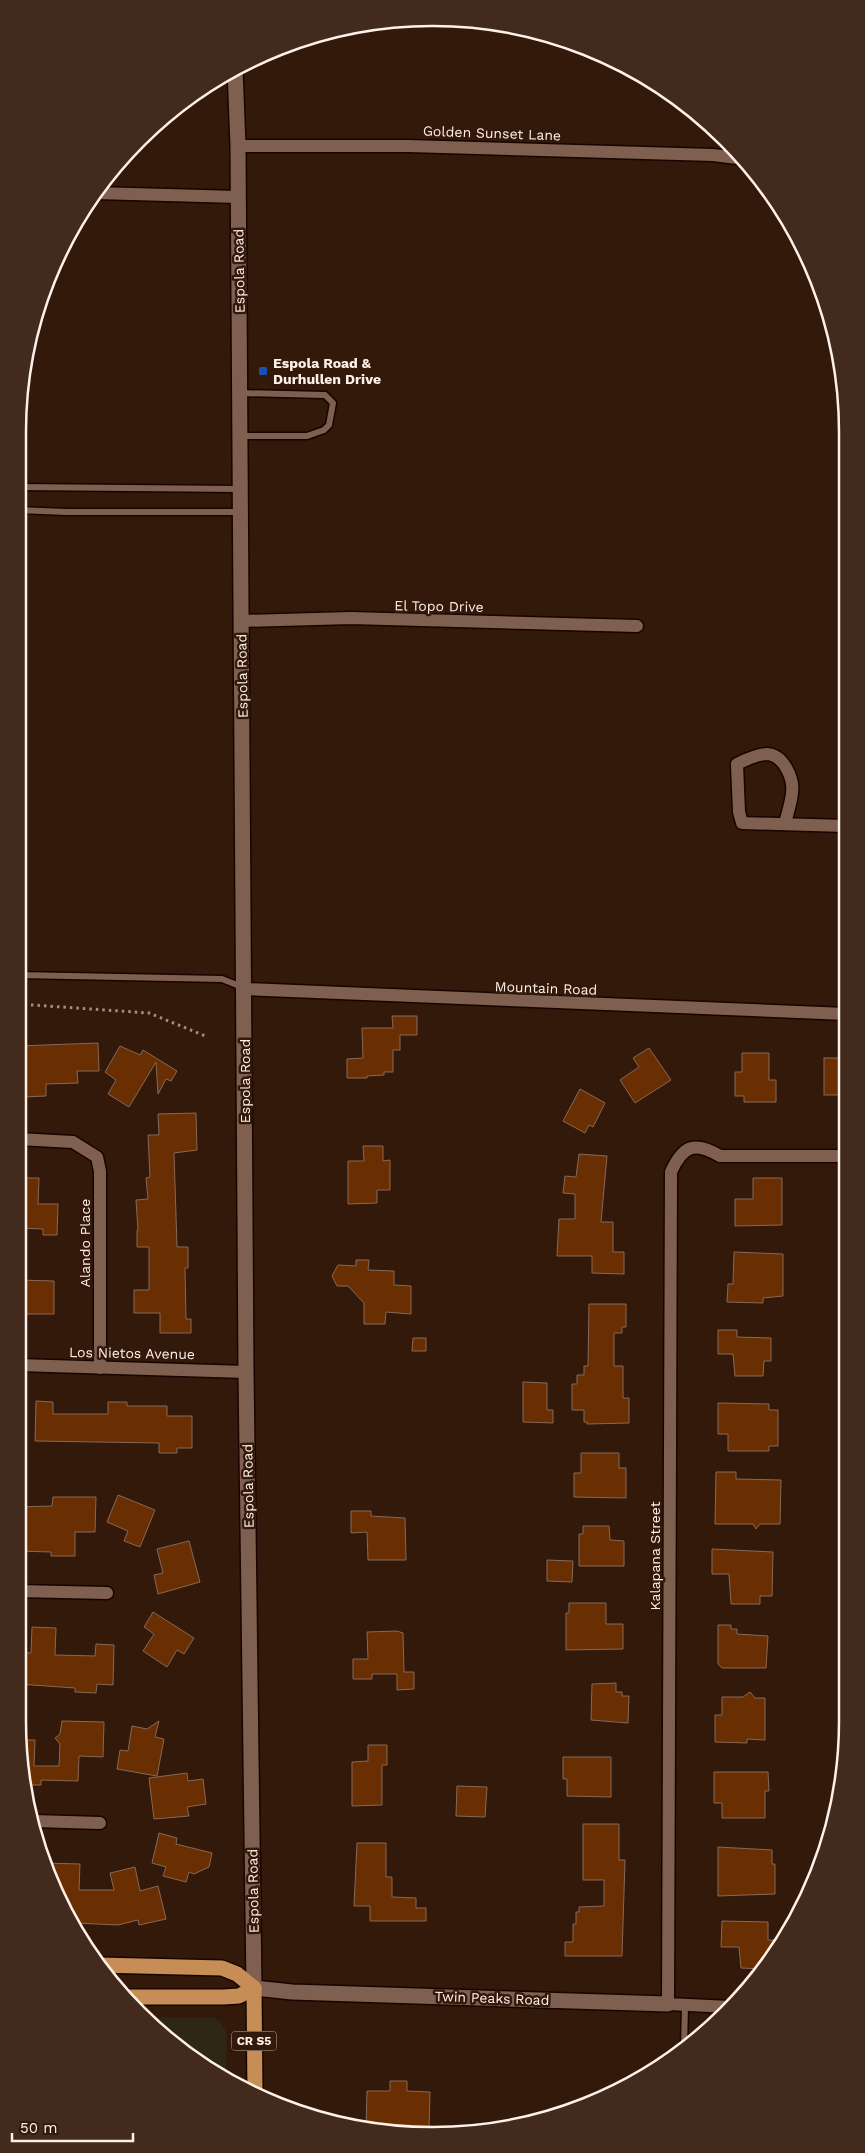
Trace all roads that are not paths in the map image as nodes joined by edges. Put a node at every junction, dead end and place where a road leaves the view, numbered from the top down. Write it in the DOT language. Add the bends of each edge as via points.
graph roads {
  1 [pos="235,78"];
  2 [pos="238,146"];
  3 [pos="732,158"];
  4 [pos="104,193"];
  5 [pos="238,197"];
  6 [pos="240,393"];
  7 [pos="240,436"];
  8 [pos="26,487"];
  9 [pos="241,488"];
  10 [pos="26,510"];
  11 [pos="241,512"];
  12 [pos="241,620"];
  13 [pos="637,626"];
  14 [pos="785,824"];
  15 [pos="839,826"];
  16 [pos="26,975"];
  17 [pos="245,989"];
  18 [pos="839,1014"];
  19 [pos="26,1139"];
  20 [pos="839,1156"];
  21 [pos="26,1365"];
  22 [pos="100,1368"];
  23 [pos="246,1372"];
  24 [pos="26,1591"];
  25 [pos="107,1593"];
  26 [pos="39,1822"];
  27 [pos="100,1823"];
  28 [pos="108,1965"];
  29 [pos="254,1988"];
  30 [pos="135,1997"];
  31 [pos="668,2004"];
  32 [pos="685,2005"];
  33 [pos="722,2006"];
  34 [pos="684,2039"];
  35 [pos="255,2086"];
  1 -- 2 [label="main road, Espola Road / CR S5"];
  2 -- 3 [label="street, Golden Sunset Lane" via="418,146"];
  2 -- 5 [label="main road, Espola Road / CR S5"];
  4 -- 5 [label="street"];
  5 -- 6 [label="main road, Espola Road / CR S5"];
  6 -- 7 [label="main road, Espola Road / CR S5"];
  6 -- 7 [label="lane" via="325,395 333,403 329,425 317,434"];
  7 -- 9 [label="main road, Espola Road / CR S5"];
  8 -- 9 [label="lane"];
  9 -- 11 [label="main road, Espola Road / CR S5"];
  10 -- 11 [label="lane"];
  11 -- 12 [label="main road, Espola Road / CR S5"];
  12 -- 13 [label="street, El Topo Drive" via="350,618"];
  12 -- 17 [label="main road, Espola Road / CR S5"];
  14 -- 14 [label="street" via="742,823 738,812 737,764 766,754 784,765 790,774 793,792"];
  14 -- 15 [label="street"];
  16 -- 17 [label="lane" via="222,979"];
  17 -- 18 [label="street, Mountain Road"];
  17 -- 23 [label="main road, Espola Road / CR S5"];
  19 -- 22 [label="street, Alando Place" via="73,1142 97,1157 100,1171"];
  20 -- 31 [label="street, Kalapana Street" via="720,1156 706,1148 693,1147 678,1156 671,1172"];
  21 -- 22 [label="street, Los Nietos Avenue"];
  22 -- 23 [label="street, Los Nietos Avenue"];
  23 -- 29 [label="main road, Espola Road / CR S5"];
  24 -- 25 [label="street"];
  26 -- 27 [label="street"];
  28 -- 29 [label="main road" via="222,1968 237,1974"];
  29 -- 30 [label="main road, Twin Peaks Road" via="239,1996"];
  29 -- 31 [label="main road, Twin Peaks Road" via="292,1992"];
  29 -- 35 [label="main road, Espola Road / CR S5"];
  31 -- 32 [label="street, Twin Peaks Road"];
  32 -- 33 [label="street, Twin Peaks Road"];
  32 -- 34 [label="lane"];
}
